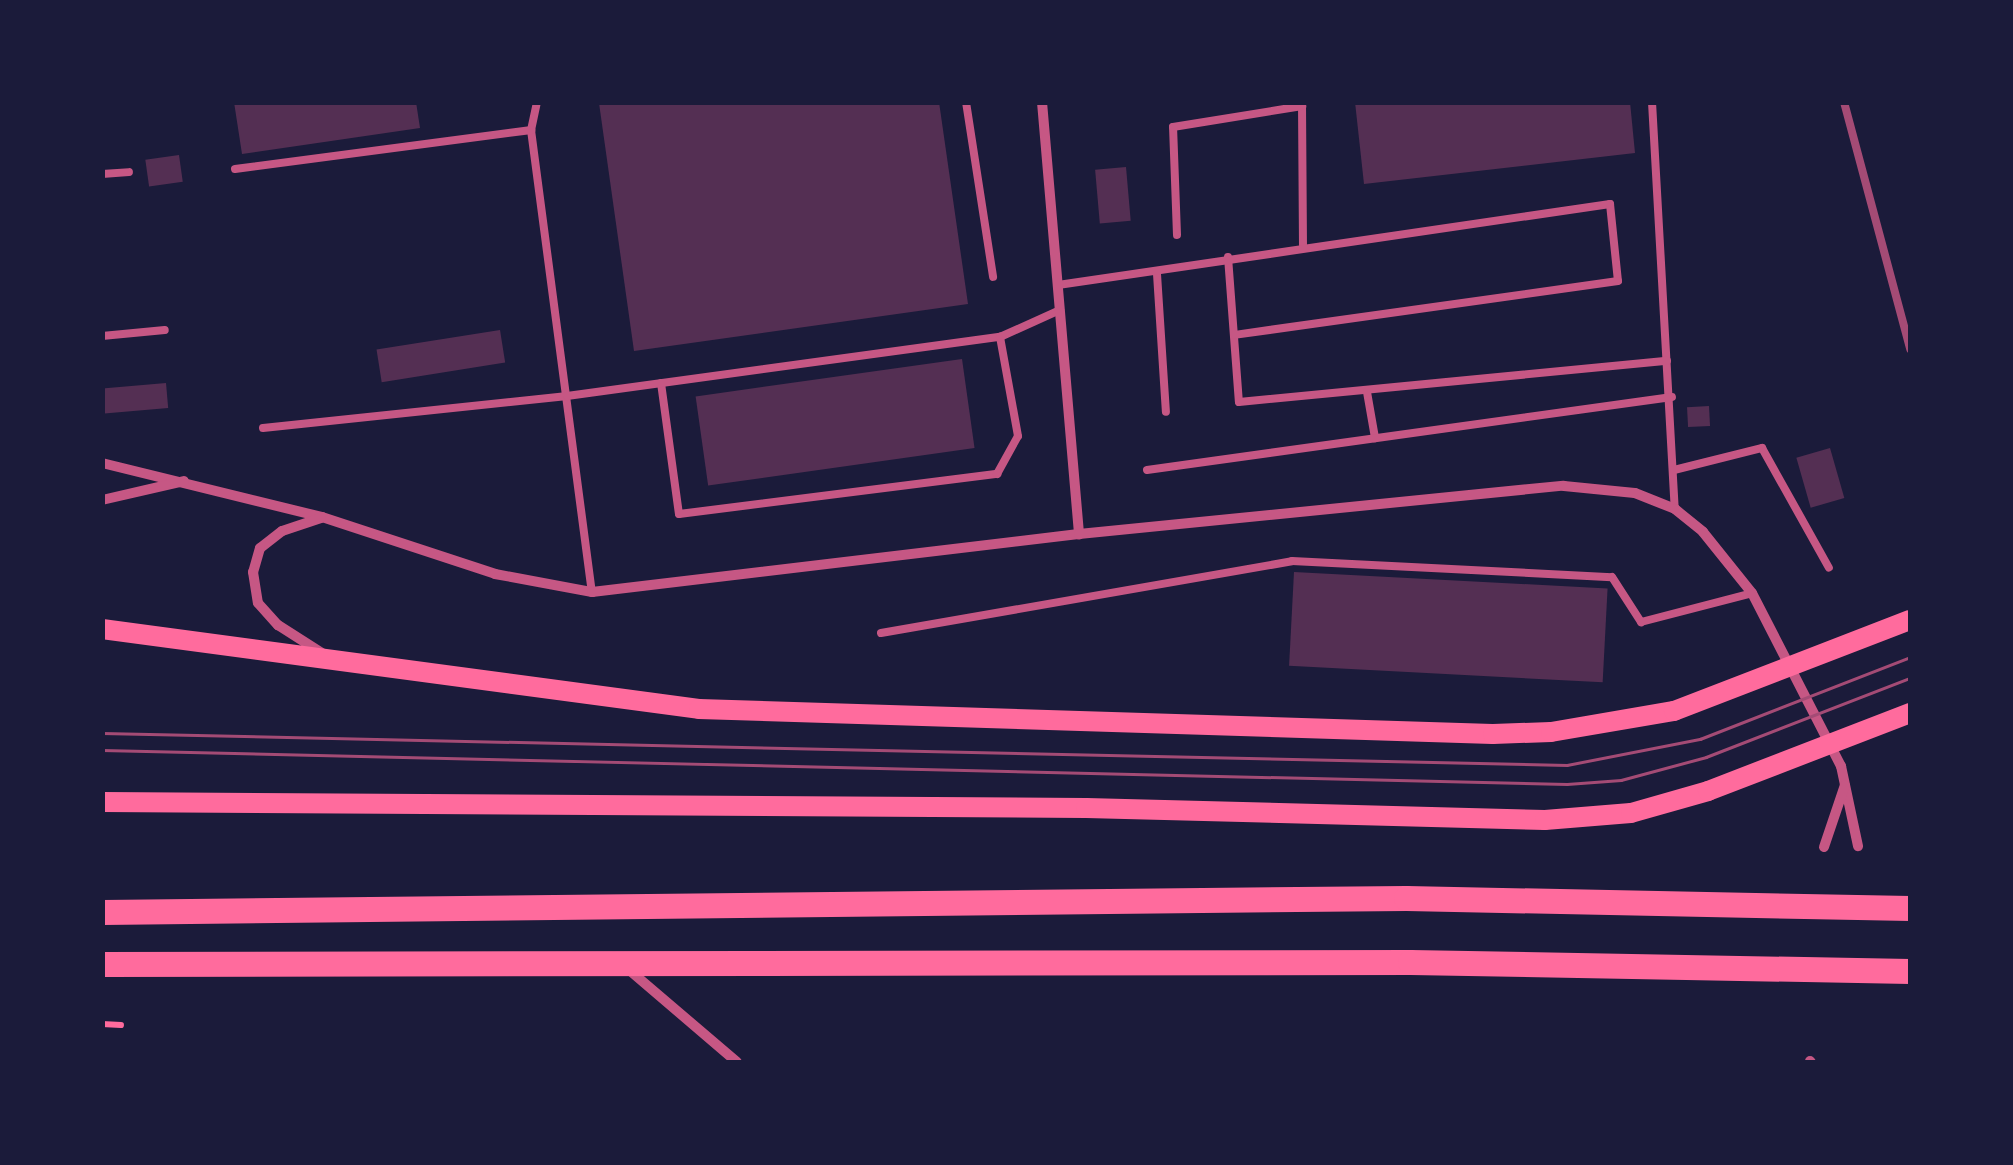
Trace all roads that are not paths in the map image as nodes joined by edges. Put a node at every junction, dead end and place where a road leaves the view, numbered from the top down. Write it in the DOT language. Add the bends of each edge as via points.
graph roads {
  1 [pos="537,102"];
  2 [pos="966,102"];
  3 [pos="1042,102"];
  4 [pos="1652,102"];
  5 [pos="1302,104"];
  6 [pos="531,130"];
  7 [pos="235,169"];
  8 [pos="129,172"];
  9 [pos="102,174"];
  10 [pos="1177,234"];
  11 [pos="1302,245"];
  12 [pos="1228,256"];
  13 [pos="1157,274"];
  14 [pos="992,277"];
  15 [pos="1058,285"];
  16 [pos="1060,310"];
  17 [pos="165,330"];
  18 [pos="1235,335"];
  19 [pos="102,336"];
  20 [pos="1000,337"];
  21 [pos="1667,360"];
  22 [pos="660,383"];
  23 [pos="1367,392"];
  24 [pos="567,396"];
  25 [pos="1672,397"];
  26 [pos="1166,412"];
  27 [pos="264,428"];
  28 [pos="1375,438"];
  29 [pos="102,462"];
  30 [pos="1147,470"];
  31 [pos="1674,470"];
  32 [pos="187,480"];
  33 [pos="102,500"];
  34 [pos="1675,509"];
  35 [pos="322,517"];
  36 [pos="1079,534"];
  37 [pos="1829,568"];
  38 [pos="592,592"];
  39 [pos="1752,593"];
  40 [pos="1910,620"];
  41 [pos="102,629"];
  42 [pos="881,632"];
  43 [pos="332,659"];
  44 [pos="1910,713"];
  45 [pos="1845,784"];
  46 [pos="102,802"];
  47 [pos="1858,846"];
  48 [pos="1824,847"];
  49 [pos="1910,908"];
  50 [pos="102,912"];
  51 [pos="102,964"];
  52 [pos="623,964"];
  53 [pos="1910,970"];
  54 [pos="737,1062"];
  1 -- 6 [label="lane"];
  2 -- 14 [label="lane"];
  3 -- 15 [label="street"];
  4 -- 21 [label="lane"];
  5 -- 10 [label="lane" via="1174,127"];
  5 -- 11 [label="lane"];
  6 -- 7 [label="lane"];
  6 -- 24 [label="lane"];
  8 -- 9 [label="lane"];
  11 -- 12 [label="lane"];
  11 -- 18 [label="lane" via="1610,204 1618,281"];
  12 -- 13 [label="lane"];
  12 -- 18 [label="lane"];
  13 -- 15 [label="lane"];
  13 -- 26 [label="lane"];
  15 -- 16 [label="street"];
  16 -- 20 [label="lane"];
  16 -- 36 [label="street"];
  17 -- 19 [label="lane"];
  18 -- 23 [label="lane" via="1239,402"];
  20 -- 22 [label="lane"];
  20 -- 22 [label="lane" via="1018,436 997,474 679,514"];
  21 -- 23 [label="lane"];
  21 -- 25 [label="lane"];
  22 -- 24 [label="lane"];
  23 -- 28 [label="lane"];
  24 -- 27 [label="lane"];
  24 -- 38 [label="lane"];
  25 -- 28 [label="lane"];
  25 -- 31 [label="lane"];
  28 -- 30 [label="lane"];
  29 -- 32 [label="street"];
  31 -- 34 [label="lane"];
  31 -- 37 [label="lane" via="1762,448"];
  32 -- 33 [label="street"];
  32 -- 35 [label="street"];
  34 -- 36 [label="street" via="1635,493 1564,486"];
  34 -- 39 [label="street" via="1703,532"];
  35 -- 38 [label="street" via="495,574"];
  35 -- 43 [label="street" via="282,531 260,548 253,572 258,603 278,625"];
  36 -- 38 [label="street"];
  39 -- 42 [label="lane" via="1641,622 1612,577 1292,560"];
  39 -- 45 [label="street"];
  40 -- 43 [label="main road" via="1674,711 1551,732 698,709"];
  41 -- 43 [label="main road"];
  44 -- 46 [label="main road" via="1708,791 1631,813 1546,820 1086,808"];
  45 -- 47 [label="street"];
  45 -- 48 [label="street"];
  49 -- 50 [label="main road" via="1406,898"];
  51 -- 52 [label="main road"];
  52 -- 53 [label="main road" via="1410,962"];
  52 -- 54 [label="street"];
}
